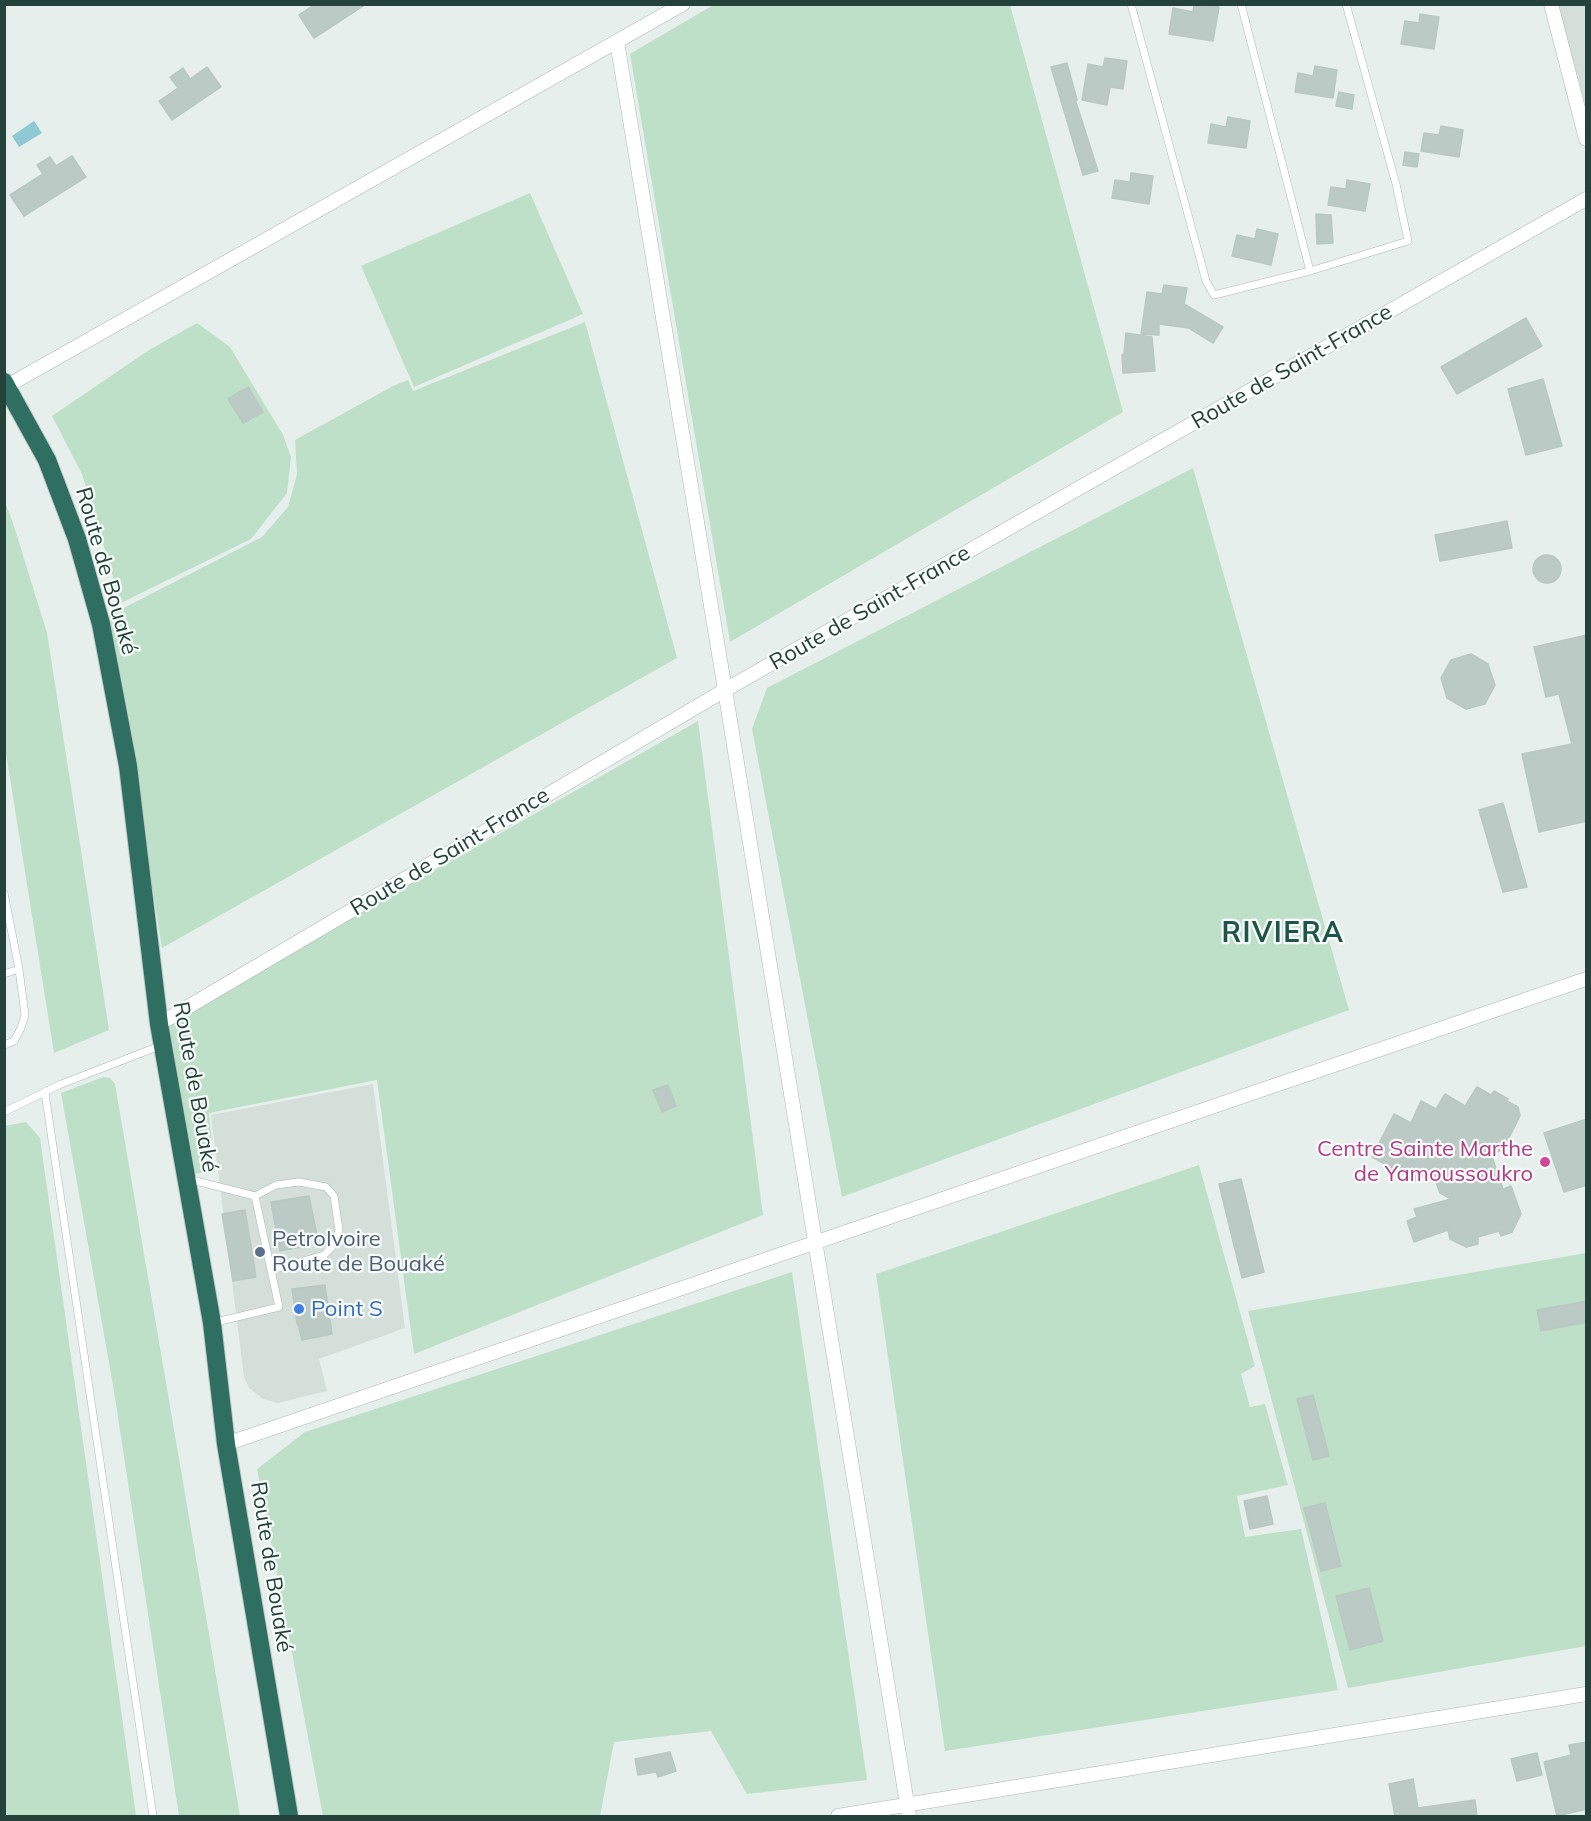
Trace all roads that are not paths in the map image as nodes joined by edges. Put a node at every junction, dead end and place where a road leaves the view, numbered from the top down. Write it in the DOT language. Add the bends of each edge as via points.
graph roads {
  1 [pos="683,4"];
  2 [pos="1131,4"];
  3 [pos="1241,4"];
  4 [pos="1346,4"];
  5 [pos="1551,4"];
  6 [pos="617,42"];
  7 [pos="1587,139"];
  8 [pos="1587,199"];
  9 [pos="1310,271"];
  10 [pos="6,384"];
  11 [pos="725,690"];
  12 [pos="4,893"];
  13 [pos="19,969"];
  14 [pos="4,974"];
  15 [pos="1587,979"];
  16 [pos="159,1024"];
  17 [pos="4,1045"];
  18 [pos="162,1045"];
  19 [pos="45,1093"];
  20 [pos="4,1112"];
  21 [pos="186,1178"];
  22 [pos="255,1196"];
  23 [pos="814,1243"];
  24 [pos="272,1270"];
  25 [pos="212,1323"];
  26 [pos="226,1444"];
  27 [pos="1587,1694"];
  28 [pos="908,1811"];
  29 [pos="153,1816"];
  30 [pos="289,1816"];
  31 [pos="838,1816"];
  1 -- 6 [label="street"];
  2 -- 9 [label="lane" via="1206,281 1214,295"];
  3 -- 9 [label="lane"];
  4 -- 9 [label="lane" via="1408,241"];
  5 -- 7 [label="street"];
  6 -- 10 [label="street"];
  6 -- 11 [label="street"];
  8 -- 11 [label="street, Route de Saint-France"];
  10 -- 16 [label="highway, Route de Bouaké" via="47,460 77,539 101,624 128,766"];
  11 -- 16 [label="street, Route de Saint-France"];
  11 -- 23 [label="street"];
  12 -- 13 [label="lane"];
  13 -- 14 [label="lane"];
  13 -- 17 [label="lane" via="25,1015 14,1041"];
  15 -- 23 [label="street"];
  16 -- 18 [label="highway, Route de Bouaké"];
  18 -- 19 [label="lane"];
  18 -- 21 [label="highway, Route de Bouaké"];
  19 -- 20 [label="lane"];
  19 -- 29 [label="lane"];
  21 -- 22 [label="lane"];
  21 -- 25 [label="highway, Route de Bouaké"];
  22 -- 24 [label="lane"];
  22 -- 24 [label="lane" via="276,1185 299,1182 326,1187 334,1196 339,1230 335,1244 324,1255"];
  23 -- 26 [label="street"];
  23 -- 28 [label="street"];
  24 -- 25 [label="lane" via="279,1307"];
  25 -- 26 [label="highway, Route de Bouaké"];
  26 -- 30 [label="highway, Route de Bouaké"];
  27 -- 28 [label="street"];
  28 -- 31 [label="street"];
}
